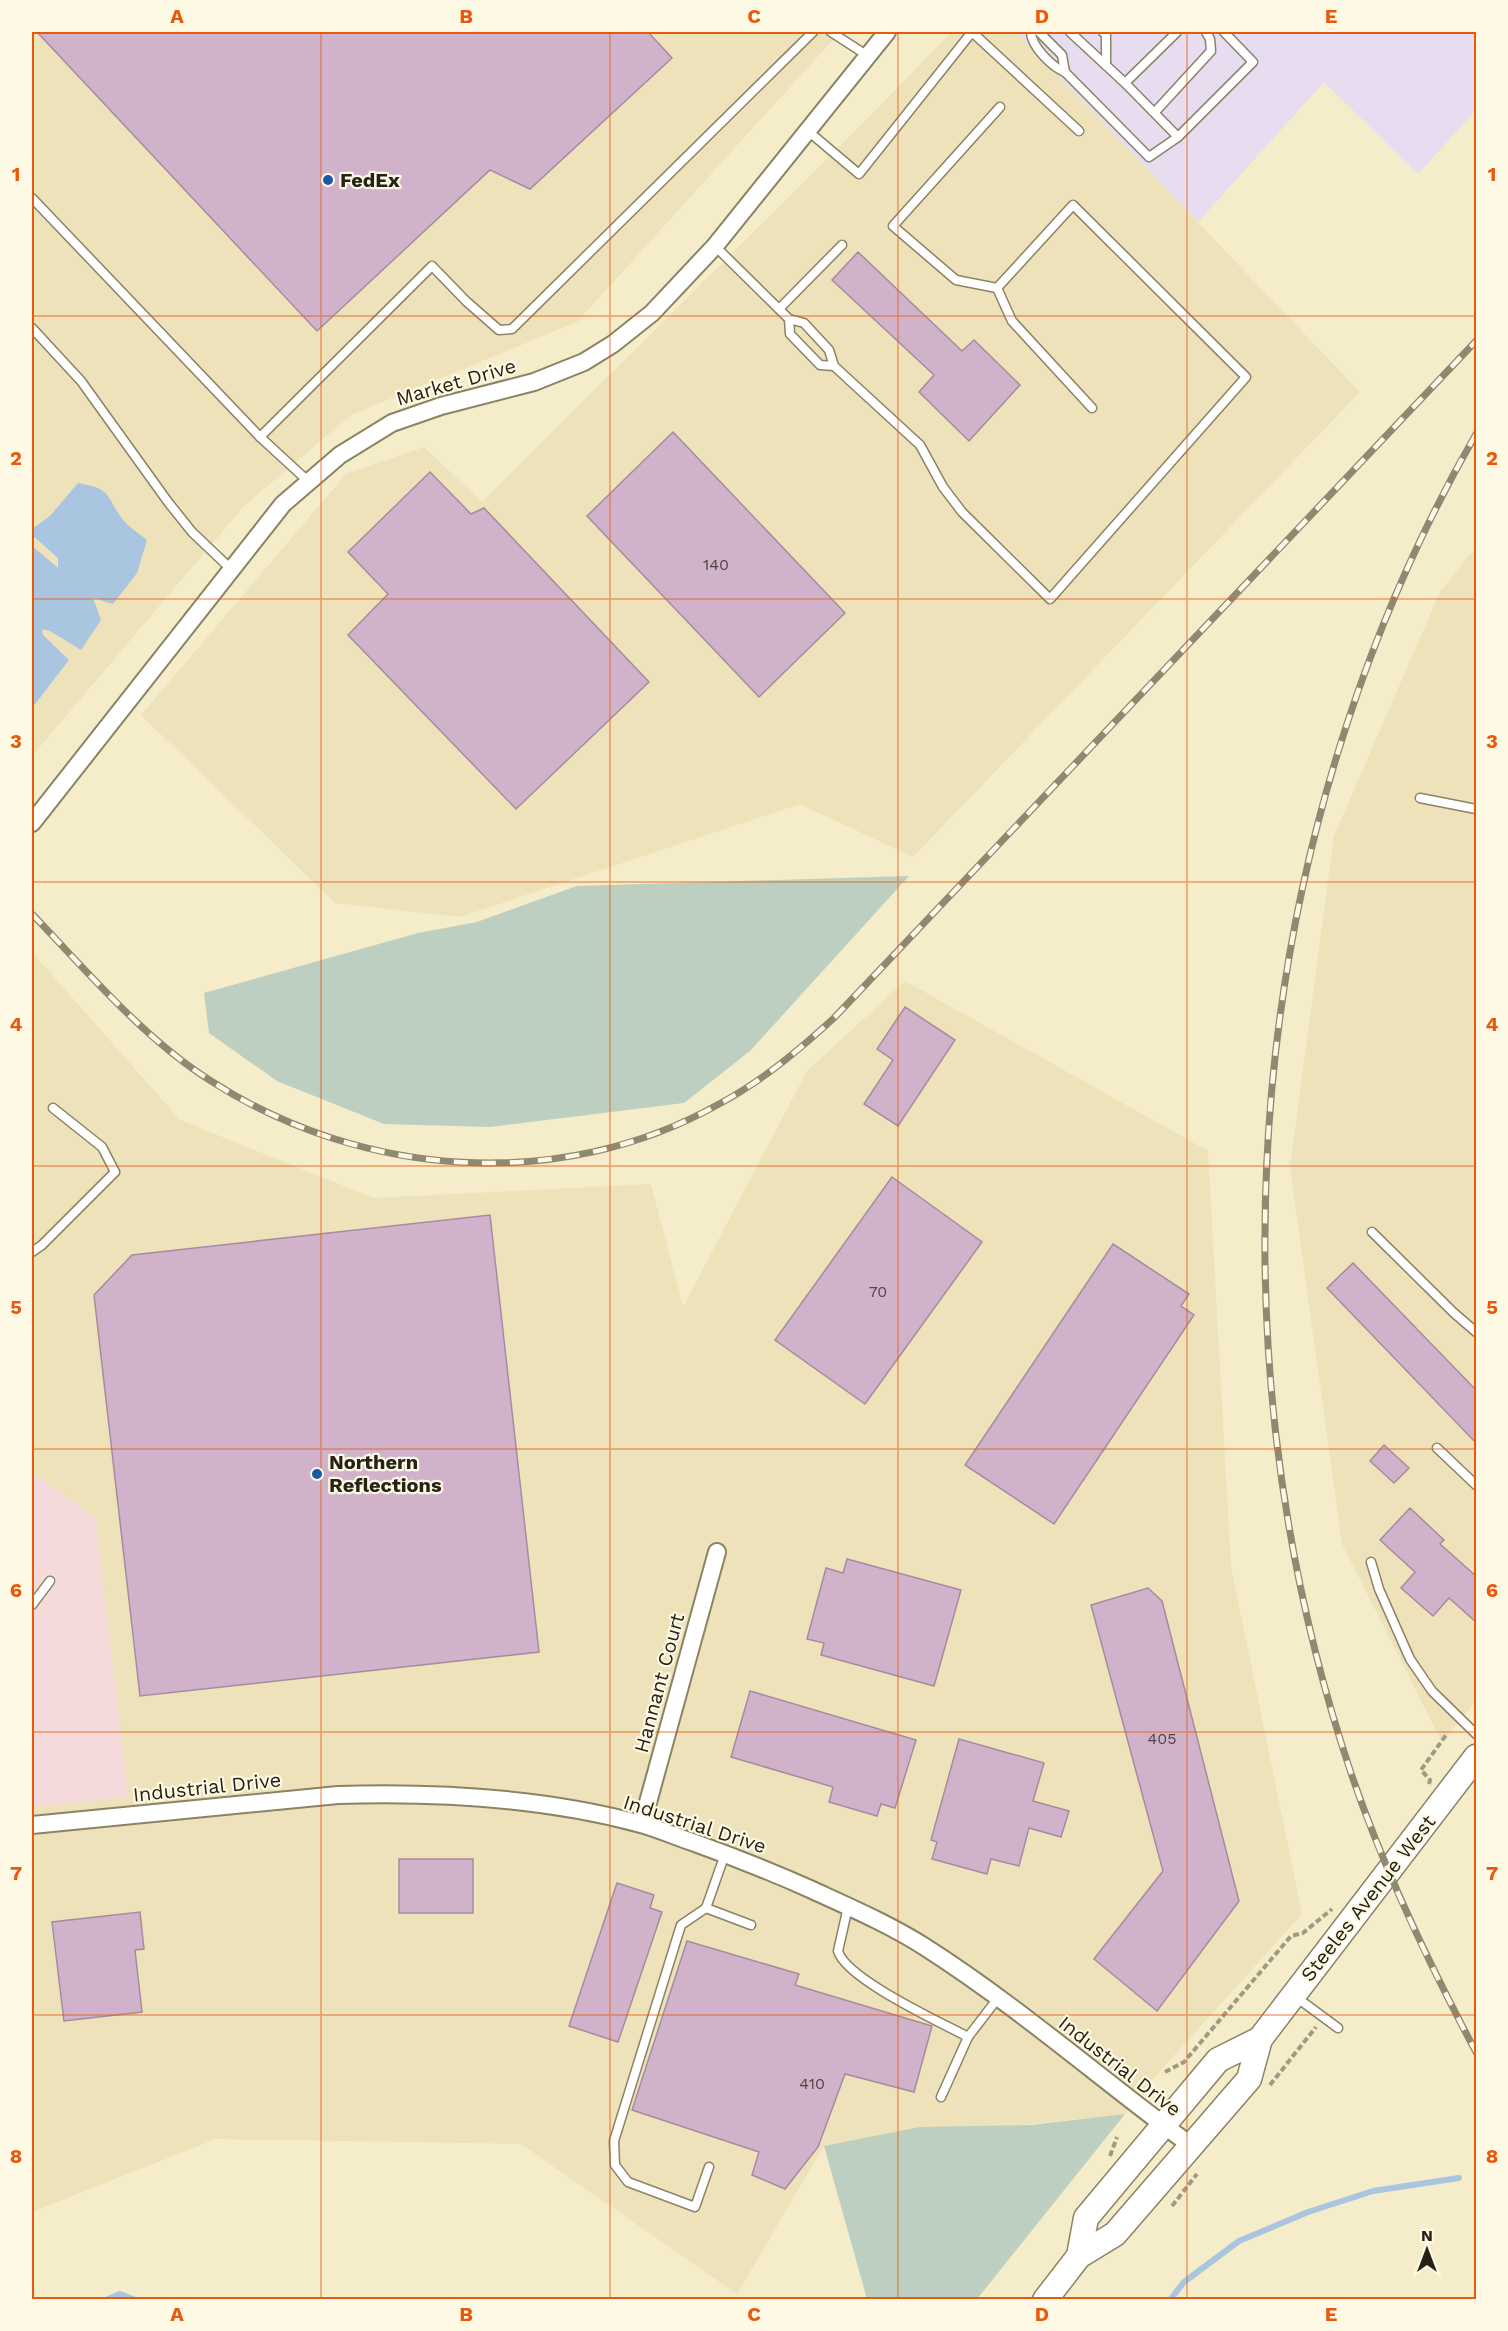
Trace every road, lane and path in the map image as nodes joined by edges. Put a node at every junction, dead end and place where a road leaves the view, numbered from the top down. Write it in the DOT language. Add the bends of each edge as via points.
graph roads {
  1 [pos="813,32"];
  2 [pos="831,32"];
  3 [pos="887,32"];
  4 [pos="1031,32"];
  5 [pos="1039,32"];
  6 [pos="1070,32"];
  7 [pos="1102,32"];
  8 [pos="1177,32"];
  9 [pos="1206,32"];
  10 [pos="1224,32"];
  11 [pos="868,56"];
  12 [pos="1106,65"];
  13 [pos="1065,72"];
  14 [pos="1125,83"];
  15 [pos="1000,107"];
  16 [pos="1155,112"];
  17 [pos="808,131"];
  18 [pos="1079,131"];
  19 [pos="1178,136"];
  20 [pos="32,198"];
  21 [pos="842,245"];
  22 [pos="715,246"];
  23 [pos="997,288"];
  24 [pos="779,309"];
  25 [pos="789,319"];
  26 [pos="32,328"];
  27 [pos="834,366"];
  28 [pos="1092,408"];
  29 [pos="260,436"];
  30 [pos="309,482"];
  31 [pos="232,570"];
  32 [pos="1420,798"];
  33 [pos="1476,809"];
  34 [pos="32,823"];
  35 [pos="52,1108"];
  36 [pos="1372,1232"];
  37 [pos="32,1252"];
  38 [pos="1476,1332"];
  39 [pos="1437,1448"];
  40 [pos="1476,1485"];
  41 [pos="717,1552"];
  42 [pos="1371,1562"];
  43 [pos="50,1581"];
  44 [pos="32,1605"];
  45 [pos="1476,1734"];
  46 [pos="1446,1736"];
  47 [pos="1476,1757"];
  48 [pos="1421,1770"];
  49 [pos="642,1824"];
  50 [pos="32,1825"];
  51 [pos="725,1854"];
  52 [pos="848,1907"];
  53 [pos="706,1908"];
  54 [pos="751,1925"];
  55 [pos="1291,1936"];
  56 [pos="1293,1995"];
  57 [pos="998,1998"];
  58 [pos="1338,2028"];
  59 [pos="968,2037"];
  60 [pos="1260,2039"];
  61 [pos="1165,2072"];
  62 [pos="941,2097"];
  63 [pos="1165,2126"];
  64 [pos="1117,2137"];
  65 [pos="1192,2147"];
  66 [pos="1109,2157"];
  67 [pos="710,2167"];
  68 [pos="1079,2256"];
  69 [pos="1045,2300"];
  1 -- 29 [label="lane" via="512,329 499,330 432,266"];
  2 -- 11 [label="lane"];
  3 -- 11 [label="street, Market Drive"];
  4 -- 13 [label="lane" via="1038,49"];
  5 -- 13 [label="lane" via="1062,55"];
  6 -- 12 [label="lane"];
  7 -- 12 [label="lane" via="1106,35"];
  8 -- 14 [label="lane"];
  9 -- 16 [label="lane" via="1211,51"];
  10 -- 19 [label="lane" via="1253,62"];
  11 -- 17 [label="street, Market Drive"];
  12 -- 14 [label="lane"];
  13 -- 19 [label="lane" via="1149,157"];
  14 -- 16 [label="lane"];
  15 -- 23 [label="lane" via="893,226 956,280"];
  16 -- 19 [label="lane"];
  17 -- 18 [label="lane" via="859,174 972,32"];
  17 -- 22 [label="street, Market Drive"];
  20 -- 29 [label="lane"];
  21 -- 24 [label="lane"];
  22 -- 24 [label="lane"];
  22 -- 30 [label="street, Market Drive" via="652,314 584,362 534,382 392,423 340,455"];
  23 -- 27 [label="lane" via="1073,205 1246,377 1050,599 962,512 920,445"];
  23 -- 28 [label="lane" via="1012,321"];
  24 -- 25 [label="lane"];
  25 -- 27 [label="lane" via="804,323 830,350"];
  25 -- 27 [label="lane" via="790,334 820,365"];
  26 -- 31 [label="lane" via="81,381 192,532"];
  29 -- 30 [label="lane"];
  30 -- 31 [label="street, Market Drive" via="283,504"];
  31 -- 34 [label="street, Market Drive"];
  32 -- 33 [label="lane"];
  35 -- 37 [label="lane" via="102,1147 115,1172"];
  36 -- 38 [label="lane"];
  39 -- 40 [label="lane"];
  41 -- 49 [label="street, Hannant Court"];
  42 -- 45 [label="lane" via="1410,1659 1432,1691"];
  43 -- 44 [label="lane"];
  46 -- 48 [label="path"];
  47 -- 56 [label="main road, Steeles Avenue West"];
  49 -- 50 [label="street, Industrial Drive" via="499,1800 389,1793"];
  49 -- 51 [label="street, Industrial Drive"];
  51 -- 52 [label="street, Industrial Drive"];
  51 -- 53 [label="lane"];
  52 -- 57 [label="street, Industrial Drive" via="923,1945"];
  52 -- 59 [label="lane" via="838,1951 840,1959 870,1983"];
  53 -- 54 [label="lane"];
  53 -- 67 [label="lane" via="681,1925 614,2141 615,2165 628,2182 695,2207"];
  55 -- 61 [label="path" via="1184,2062"];
  56 -- 58 [label="lane"];
  56 -- 60 [label="main road, Steeles Avenue West"];
  57 -- 59 [label="lane"];
  57 -- 63 [label="street, Industrial Drive"];
  59 -- 62 [label="lane"];
  60 -- 63 [label="main road, Steeles Avenue West" via="1218,2060"];
  60 -- 65 [label="main road, Steeles Avenue West" via="1249,2079"];
  63 -- 65 [label="street, Industrial Drive"];
  63 -- 68 [label="main road, Steeles Avenue West" via="1086,2218"];
  64 -- 66 [label="path"];
  65 -- 68 [label="main road, Steeles Avenue West" via="1115,2234"];
  68 -- 69 [label="main road, Steeles Avenue West"];
}
